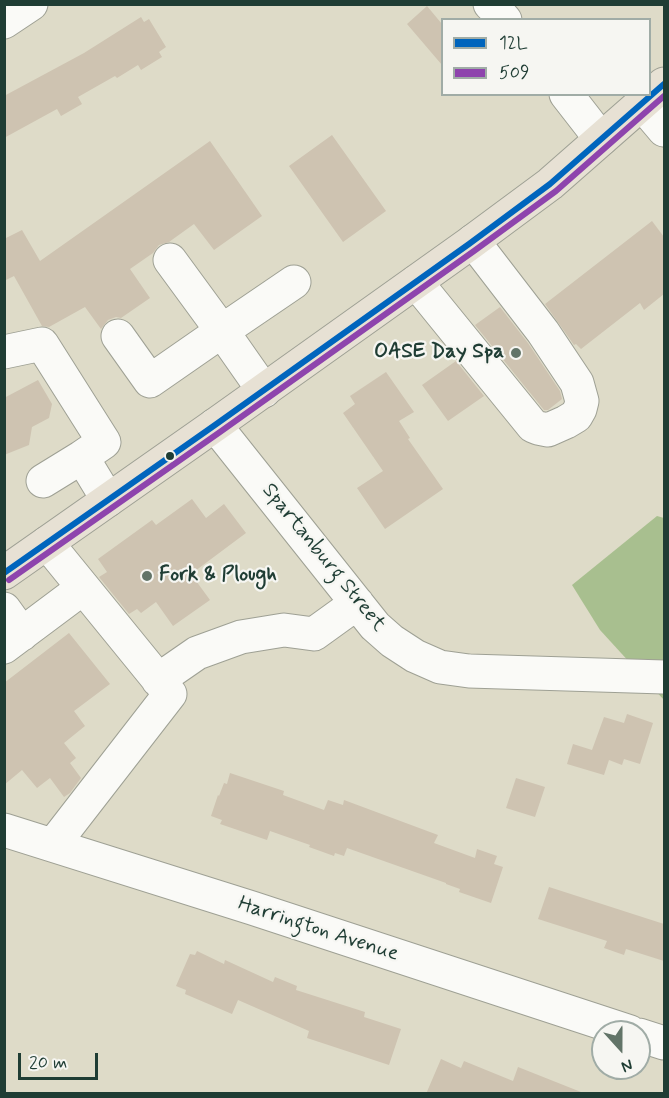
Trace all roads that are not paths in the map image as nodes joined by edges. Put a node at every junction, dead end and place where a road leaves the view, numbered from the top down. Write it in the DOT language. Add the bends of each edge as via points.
graph roads {
  1 [pos="31,4"];
  2 [pos="490,4"];
  3 [pos="503,18"];
  4 [pos="4,22"];
  5 [pos="653,94"];
  6 [pos="568,96"];
  7 [pos="651,96"];
  8 [pos="664,130"];
  9 [pos="601,139"];
  10 [pos="472,241"];
  11 [pos="170,260"];
  12 [pos="294,282"];
  13 [pos="416,282"];
  14 [pos="222,331"];
  15 [pos="118,336"];
  16 [pos="4,352"];
  17 [pos="264,391"];
  18 [pos="215,425"];
  19 [pos="82,457"];
  20 [pos="43,481"];
  21 [pos="108,500"];
  22 [pos="47,543"];
  23 [pos="4,573"];
  24 [pos="82,588"];
  25 [pos="357,603"];
  26 [pos="10,630"];
  27 [pos="664,678"];
  28 [pos="158,680"];
  29 [pos="4,830"];
  30 [pos="53,845"];
  31 [pos="593,1020"];
  1 -- 4 [label="street"];
  2 -- 3 [label="street"];
  5 -- 8 [label="street"];
  6 -- 9 [label="street"];
  7 -- 9 [label="main road"];
  9 -- 10 [label="main road" via="550,184"];
  10 -- 13 [label="main road"];
  10 -- 13 [label="street" via="572,375 582,401 576,416 548,430 533,426"];
  11 -- 14 [label="street"];
  12 -- 14 [label="street"];
  13 -- 17 [label="main road"];
  14 -- 15 [label="street" via="150,381"];
  14 -- 17 [label="street"];
  16 -- 19 [label="street" via="42,344 104,442"];
  17 -- 18 [label="main road"];
  18 -- 21 [label="main road"];
  18 -- 25 [label="street, Spartanburg Street"];
  19 -- 20 [label="street"];
  19 -- 21 [label="street"];
  21 -- 22 [label="main road"];
  22 -- 23 [label="main road"];
  22 -- 24 [label="street"];
  24 -- 26 [label="street"];
  24 -- 28 [label="street"];
  25 -- 27 [label="street, Spartanburg Street" via="392,641 440,667"];
  25 -- 28 [label="street" via="314,634 284,630 241,637 197,653"];
  28 -- 30 [label="street" via="170,694"];
  29 -- 30 [label="street, Harrington Avenue"];
  30 -- 31 [label="street, Harrington Avenue"];
}
